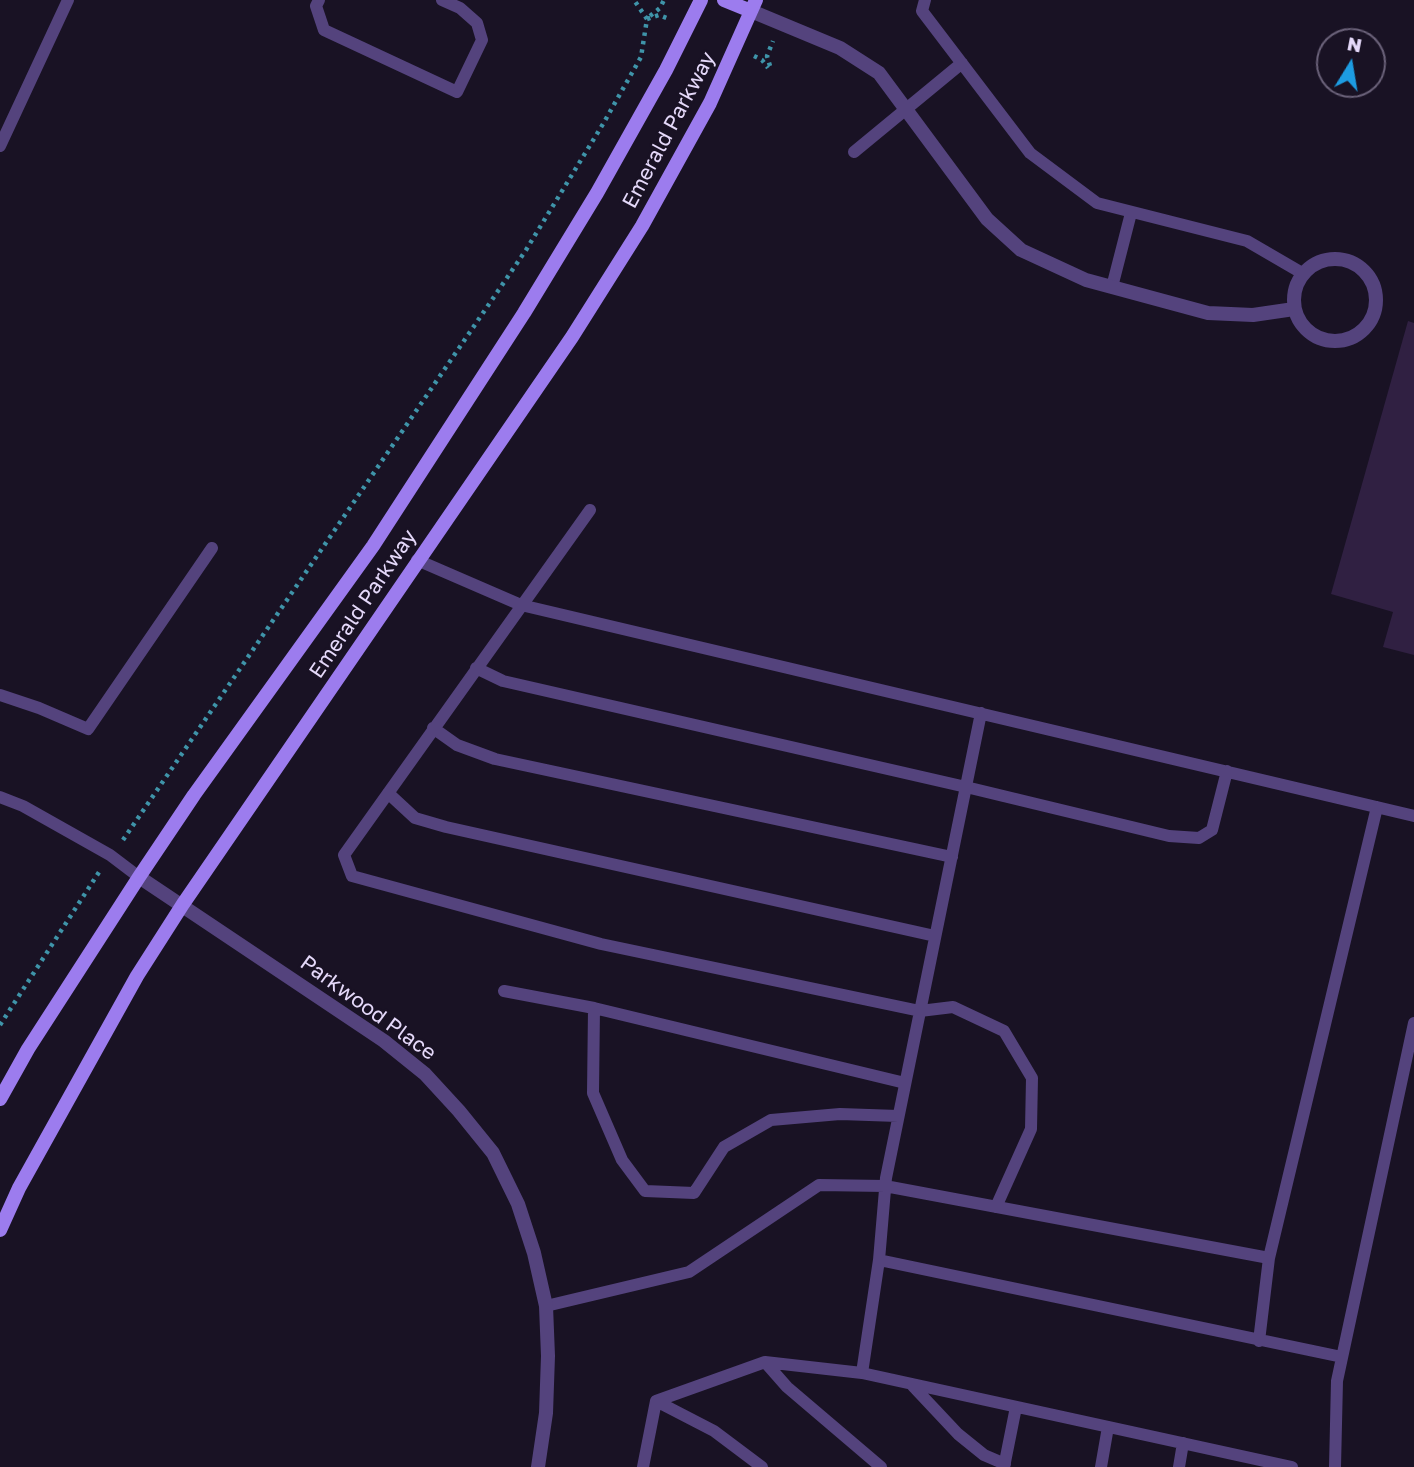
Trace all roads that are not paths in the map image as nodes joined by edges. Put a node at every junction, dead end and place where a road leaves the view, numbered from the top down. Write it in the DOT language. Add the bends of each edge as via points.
graph roads {
  1 [pos="68,0"];
  2 [pos="319,0"];
  3 [pos="442,0"];
  4 [pos="701,0"];
  5 [pos="724,0"];
  6 [pos="925,0"];
  7 [pos="754,5"];
  8 [pos="962,64"];
  9 [pos="905,108"];
  10 [pos="0,146"];
  11 [pos="854,152"];
  12 [pos="1131,213"];
  13 [pos="1302,273"];
  14 [pos="1112,287"];
  15 [pos="1294,309"];
  16 [pos="590,510"];
  17 [pos="212,548"];
  18 [pos="417,560"];
  19 [pos="521,605"];
  20 [pos="476,668"];
  21 [pos="0,695"];
  22 [pos="981,713"];
  23 [pos="433,728"];
  24 [pos="1227,771"];
  25 [pos="966,787"];
  26 [pos="388,793"];
  27 [pos="0,797"];
  28 [pos="1377,807"];
  29 [pos="1414,816"];
  30 [pos="952,857"];
  31 [pos="139,877"];
  32 [pos="183,904"];
  33 [pos="935,936"];
  34 [pos="504,991"];
  35 [pos="594,1008"];
  36 [pos="920,1011"];
  37 [pos="1414,1023"];
  38 [pos="905,1083"];
  39 [pos="0,1099"];
  40 [pos="898,1116"];
  41 [pos="885,1186"];
  42 [pos="996,1207"];
  43 [pos="0,1230"];
  44 [pos="1269,1258"];
  45 [pos="879,1260"];
  46 [pos="546,1306"];
  47 [pos="1259,1341"];
  48 [pos="1342,1357"];
  49 [pos="765,1362"];
  50 [pos="862,1373"];
  51 [pos="910,1384"];
  52 [pos="656,1401"];
  53 [pos="1016,1407"];
  54 [pos="1108,1427"];
  55 [pos="1183,1443"];
  56 [pos="1259,1463"];
  57 [pos="1005,1466"];
  58 [pos="538,1467"];
  59 [pos="643,1467"];
  60 [pos="762,1467"];
  61 [pos="881,1467"];
  62 [pos="1101,1467"];
  63 [pos="1180,1467"];
  64 [pos="1292,1467"];
  65 [pos="1335,1467"];
  1 -- 10 [label="lane"];
  2 -- 3 [label="lane" via="316,6 324,30 457,92 482,40 477,23"];
  4 -- 31 [label="main road, Emerald Parkway" via="597,193 516,325 373,546"];
  5 -- 7 [label="main road"];
  6 -- 8 [label="lane" via="922,10"];
  7 -- 9 [label="street" via="879,73"];
  7 -- 18 [label="main road, Emerald Parkway" via="710,103 642,226 572,337"];
  8 -- 9 [label="lane"];
  8 -- 12 [label="lane" via="1030,153 1097,203"];
  9 -- 11 [label="lane"];
  9 -- 14 [label="street" via="986,219 1021,250"];
  12 -- 13 [label="lane" via="1247,241"];
  12 -- 14 [label="lane"];
  13 -- 15 [label="street"];
  13 -- 15 [label="street" via="1316,262 1342,259 1357,264 1373,284 1375,312 1353,337 1337,341 1306,330"];
  14 -- 15 [label="street" via="1208,313 1253,315"];
  16 -- 19 [label="lane"];
  17 -- 21 [label="lane" via="88,729"];
  18 -- 19 [label="lane"];
  18 -- 32 [label="main road, Emerald Parkway"];
  19 -- 20 [label="lane"];
  19 -- 22 [label="lane"];
  20 -- 23 [label="lane"];
  20 -- 25 [label="lane" via="503,681"];
  22 -- 24 [label="lane"];
  22 -- 25 [label="lane"];
  23 -- 26 [label="lane"];
  23 -- 30 [label="lane" via="457,745 495,759"];
  24 -- 25 [label="lane" via="1212,830 1199,838 1169,836"];
  24 -- 28 [label="lane"];
  25 -- 30 [label="lane"];
  26 -- 33 [label="lane" via="415,818 446,827"];
  26 -- 36 [label="lane" via="344,855 352,876 601,944"];
  27 -- 31 [label="lane" via="110,855"];
  28 -- 29 [label="lane"];
  28 -- 44 [label="lane"];
  30 -- 33 [label="lane"];
  31 -- 32 [label="street, Parkwood Place"];
  31 -- 39 [label="main road, Emerald Parkway"];
  32 -- 43 [label="main road, Emerald Parkway" via="124,999"];
  32 -- 46 [label="street, Parkwood Place" via="384,1041 425,1074 460,1111 493,1153 518,1204"];
  33 -- 36 [label="lane"];
  34 -- 35 [label="lane"];
  35 -- 38 [label="lane"];
  35 -- 40 [label="lane" via="593,1093 622,1160 645,1191 694,1193 724,1147 771,1120 840,1114"];
  36 -- 38 [label="lane"];
  36 -- 42 [label="lane" via="953,1007 1004,1031 1032,1079 1031,1129"];
  37 -- 48 [label="lane"];
  38 -- 40 [label="lane"];
  40 -- 41 [label="lane"];
  41 -- 42 [label="lane"];
  41 -- 45 [label="lane"];
  41 -- 46 [label="lane" via="819,1185 689,1272"];
  42 -- 44 [label="lane"];
  44 -- 47 [label="lane"];
  45 -- 47 [label="lane"];
  45 -- 50 [label="lane"];
  46 -- 58 [label="street, Parkwood Place" via="546,1413"];
  47 -- 48 [label="lane"];
  48 -- 65 [label="lane"];
  49 -- 50 [label="lane"];
  49 -- 52 [label="lane"];
  49 -- 61 [label="lane" via="787,1387"];
  50 -- 51 [label="lane"];
  51 -- 53 [label="lane"];
  51 -- 57 [label="lane" via="958,1434"];
  52 -- 59 [label="lane"];
  52 -- 60 [label="lane" via="714,1431"];
  53 -- 54 [label="lane"];
  53 -- 57 [label="lane"];
  54 -- 55 [label="lane"];
  54 -- 62 [label="lane"];
  55 -- 56 [label="lane"];
  55 -- 63 [label="lane"];
  56 -- 64 [label="lane"];
}
